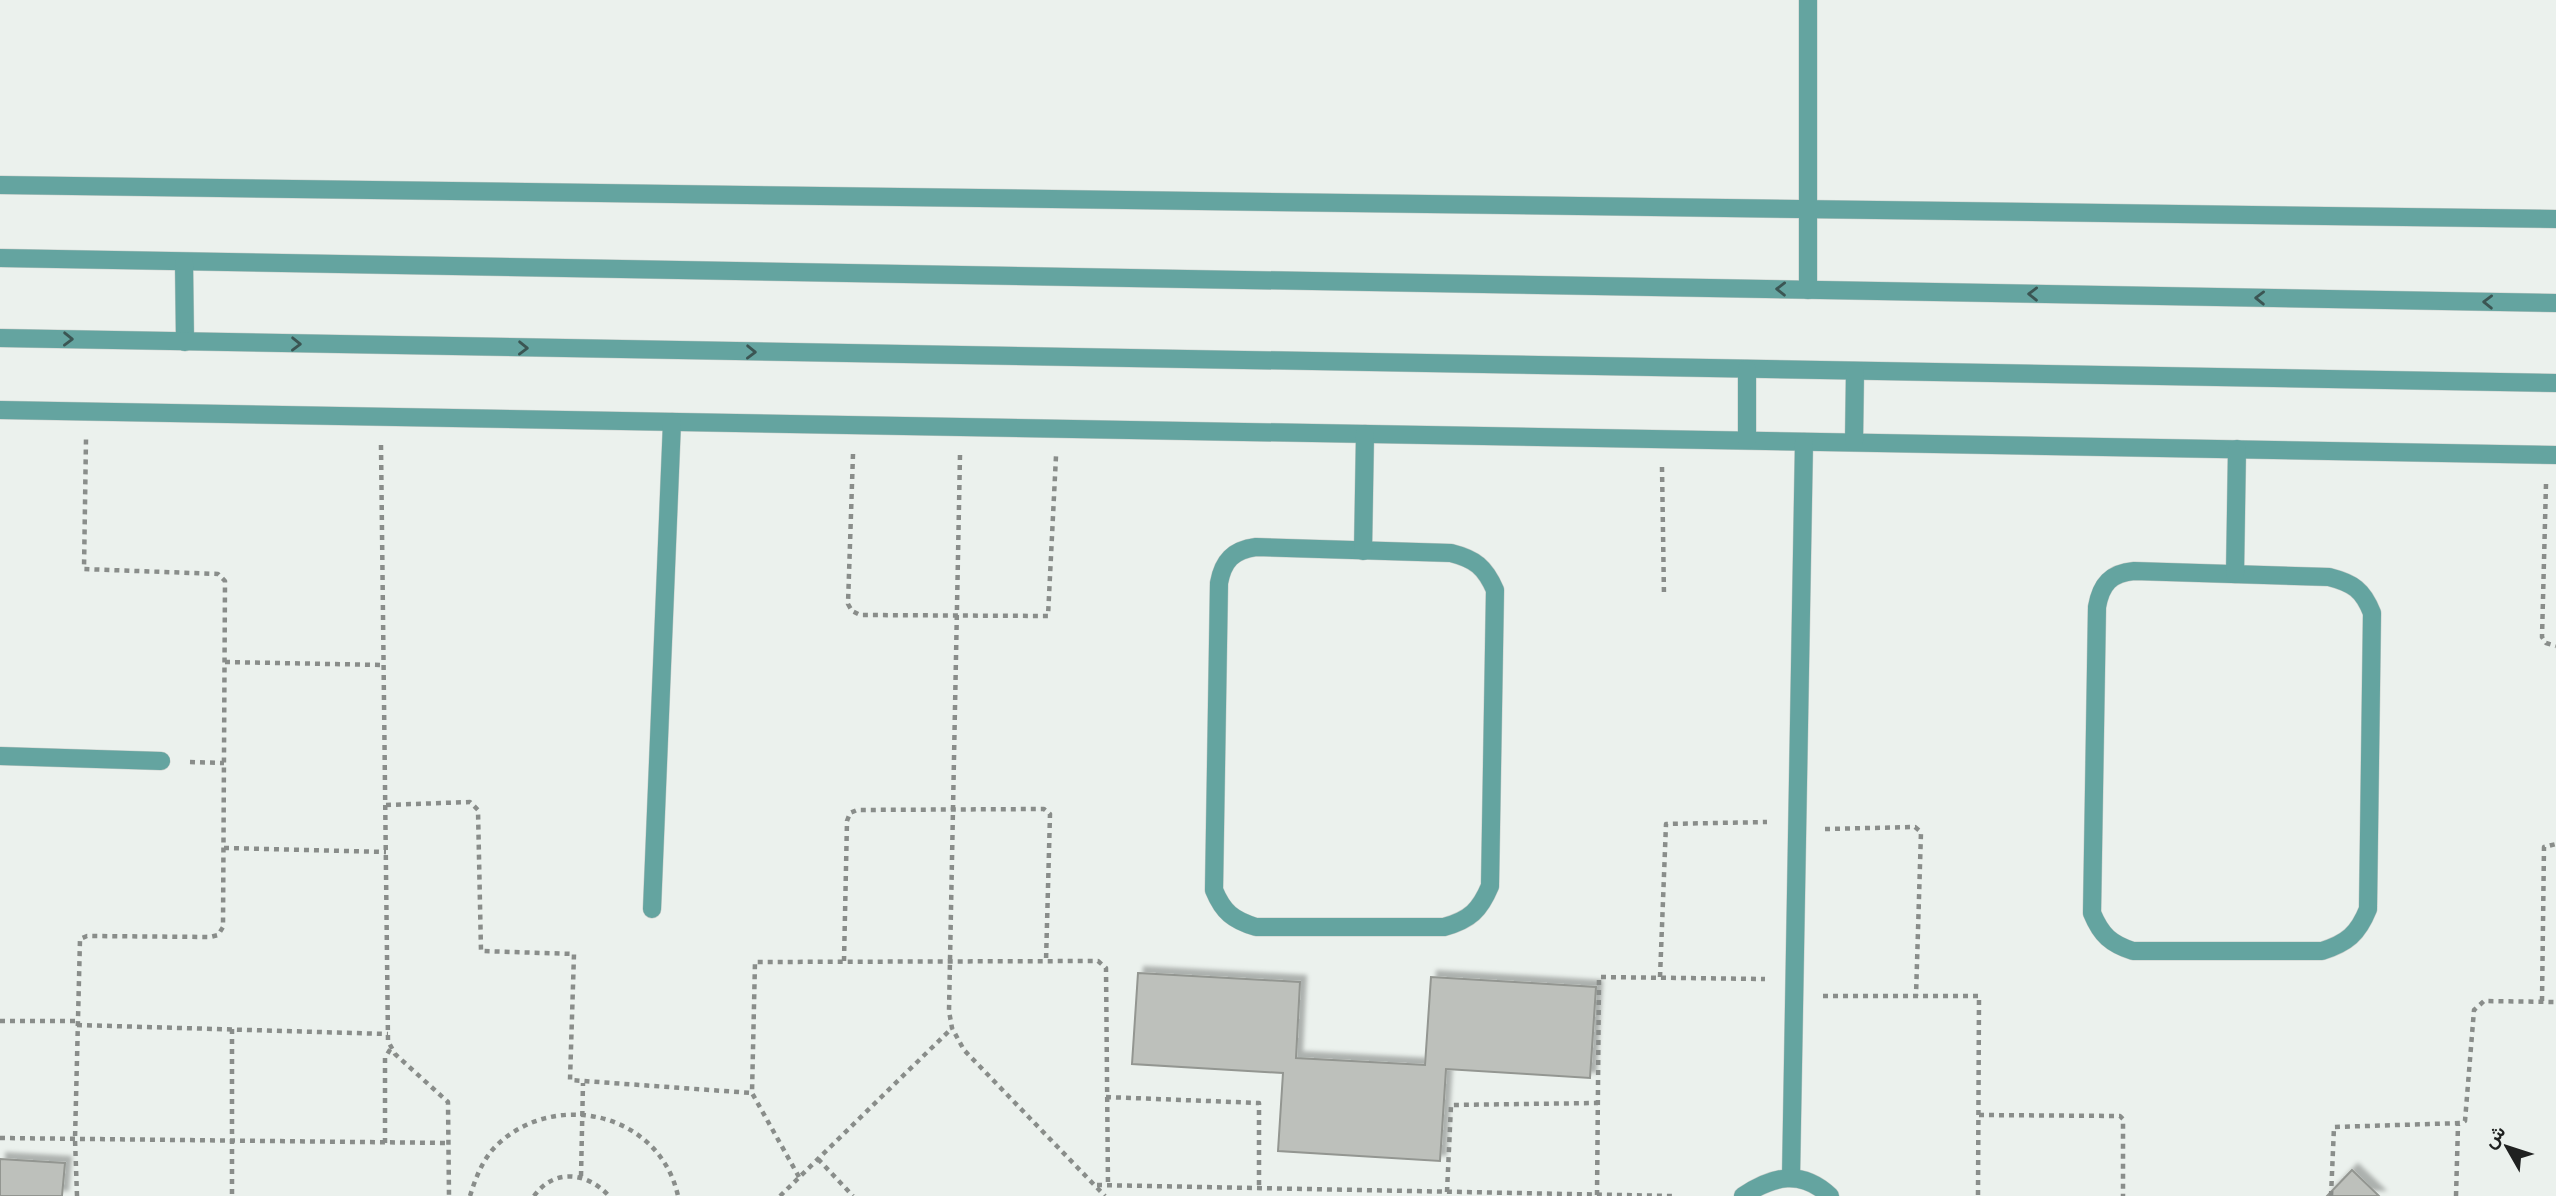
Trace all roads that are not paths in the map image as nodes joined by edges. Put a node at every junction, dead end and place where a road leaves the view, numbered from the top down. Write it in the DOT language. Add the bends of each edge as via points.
graph roads {
  1 [pos="1808,0"];
  2 [pos="0,184"];
  3 [pos="1808,209"];
  4 [pos="2556,219"];
  5 [pos="0,258"];
  6 [pos="184,262"];
  7 [pos="1808,290"];
  8 [pos="2556,303"];
  9 [pos="0,338"];
  10 [pos="185,342"];
  11 [pos="1747,369"];
  12 [pos="1855,371"];
  13 [pos="2556,383"];
  14 [pos="0,410"];
  15 [pos="672,422"];
  16 [pos="1365,434"];
  17 [pos="1746,440"];
  18 [pos="1804,442"];
  19 [pos="1854,442"];
  20 [pos="2237,449"];
  21 [pos="2552,454"];
  22 [pos="1363,551"];
  23 [pos="2235,574"];
  24 [pos="0,756"];
  25 [pos="161,761"];
  26 [pos="652,909"];
  27 [pos="1791,1177"];
  28 [pos="1742,1196"];
  29 [pos="1830,1196"];
  1 -- 3 [label="street"];
  2 -- 3 [label="street"];
  3 -- 4 [label="street"];
  3 -- 7 [label="street"];
  5 -- 6 [label="street"];
  7 -- 6 [label="street, one-way"];
  6 -- 10 [label="street"];
  8 -- 7 [label="street, one-way"];
  9 -- 10 [label="street, one-way"];
  10 -- 11 [label="street, one-way"];
  11 -- 12 [label="street"];
  11 -- 17 [label="street"];
  12 -- 13 [label="street"];
  12 -- 19 [label="street"];
  14 -- 15 [label="street"];
  15 -- 16 [label="street"];
  15 -- 26 [label="street"];
  16 -- 17 [label="street"];
  16 -- 22 [label="street"];
  17 -- 18 [label="street"];
  18 -- 19 [label="street"];
  18 -- 27 [label="street"];
  19 -- 20 [label="street"];
  20 -- 21 [label="street"];
  20 -- 23 [label="street"];
  22 -- 22 [label="street" via="1242,549 1229,557 1222,569 1214,890 1221,908 1236,921 1256,927 1444,927 1465,921 1482,906 1490,886 1494,590 1486,571 1471,558"];
  23 -- 23 [label="street" via="2120,572 2099,592 2092,913 2099,931 2114,945 2133,951 2322,951 2343,944 2360,929 2368,909 2372,613 2364,594 2349,582 2329,577"];
  24 -- 25 [label="street"];
  27 -- 28 [label="street" via="1766,1181"];
  27 -- 29 [label="street" via="1819,1185"];
}
